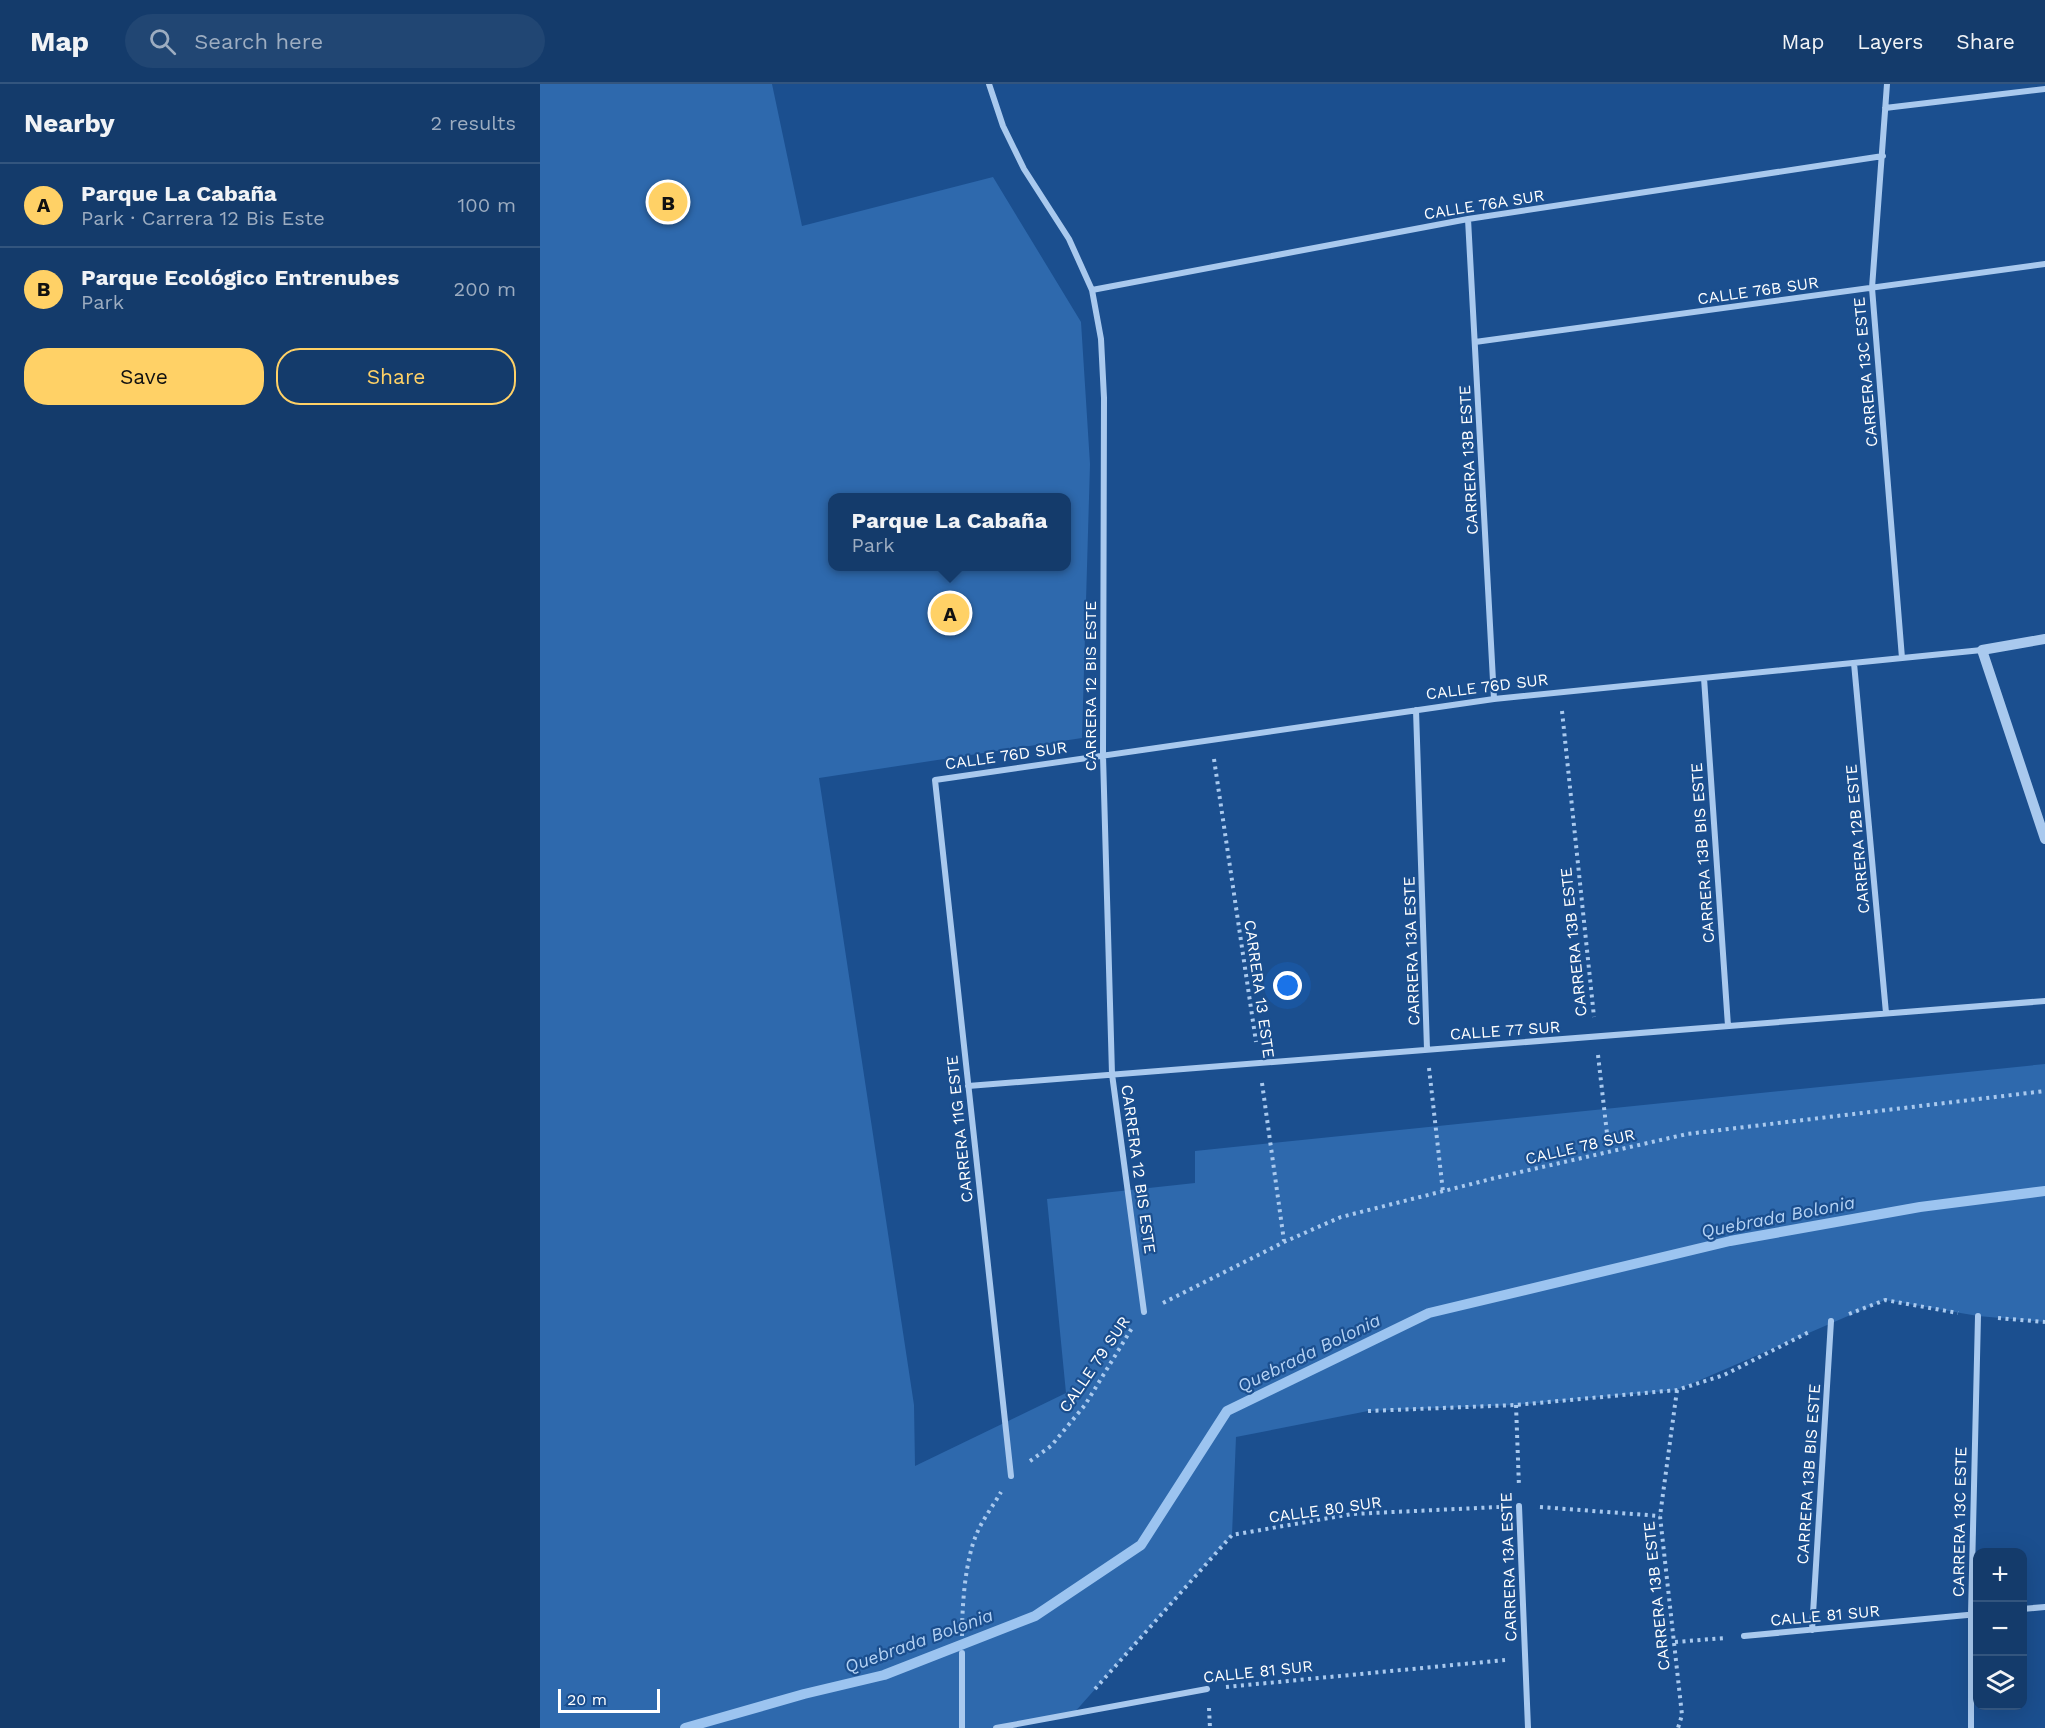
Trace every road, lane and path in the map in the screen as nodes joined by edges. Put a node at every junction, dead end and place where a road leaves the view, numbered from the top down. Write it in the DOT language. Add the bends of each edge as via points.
graph roads {
  1 [pos="989,84"];
  2 [pos="1887,84"];
  3 [pos="2045,89"];
  4 [pos="1885,108"];
  5 [pos="1882,156"];
  6 [pos="1468,219"];
  7 [pos="2045,264"];
  8 [pos="1872,288"];
  9 [pos="1092,290"];
  10 [pos="1475,342"];
  11 [pos="2045,639"];
  12 [pos="1982,650"];
  13 [pos="1902,658"];
  14 [pos="1854,663"];
  15 [pos="1704,678"];
  16 [pos="1560,693"];
  17 [pos="1494,699"];
  18 [pos="1416,710"];
  19 [pos="1212,740"];
  20 [pos="1103,756"];
  21 [pos="935,780"];
  22 [pos="2045,839"];
  23 [pos="2045,1001"];
  24 [pos="1887,1013"];
  25 [pos="1728,1026"];
  26 [pos="1596,1036"];
  27 [pos="1428,1049"];
  28 [pos="1259,1063"];
  29 [pos="1113,1074"];
  30 [pos="968,1086"];
  31 [pos="2045,1091"];
  32 [pos="1609,1152"];
  33 [pos="1443,1192"];
  34 [pos="1284,1242"];
  35 [pos="1144,1312"];
  36 [pos="1978,1316"];
  37 [pos="1831,1321"];
  38 [pos="2045,1322"];
  39 [pos="1677,1390"];
  40 [pos="1516,1405"];
  41 [pos="1368,1411"];
  42 [pos="1011,1476"];
  43 [pos="1519,1506"];
  44 [pos="1660,1516"];
  45 [pos="1974,1602"];
  46 [pos="2045,1607"];
  47 [pos="962,1608"];
  48 [pos="2027,1609"];
  49 [pos="1973,1614"];
  50 [pos="1812,1630"];
  51 [pos="1744,1636"];
  52 [pos="1675,1642"];
  53 [pos="1973,1652"];
  54 [pos="962,1653"];
  55 [pos="1524,1658"];
  56 [pos="1207,1689"];
  57 [pos="1072,1714"];
  58 [pos="962,1728"];
  59 [pos="996,1728"];
  60 [pos="1528,1728"];
  61 [pos="1678,1728"];
  62 [pos="1971,1728"];
  1 -- 9 [label="street, CARRERA 12 BIS ESTE" via="1003,126 1024,169 1069,239"];
  2 -- 4 [label="street, CARRERA 13C ESTE"];
  3 -- 4 [label="street"];
  4 -- 5 [label="street, CARRERA 13C ESTE"];
  5 -- 6 [label="street, CALLE 76A SUR"];
  5 -- 8 [label="street, CARRERA 13C ESTE"];
  6 -- 9 [label="street, CALLE 76A SUR"];
  6 -- 10 [label="street, CARRERA 13B ESTE"];
  7 -- 8 [label="street, CALLE 76B SUR"];
  8 -- 10 [label="street, CALLE 76B SUR"];
  8 -- 13 [label="street, CARRERA 13C ESTE"];
  9 -- 20 [label="street, CARRERA 12 BIS ESTE" via="1101,339 1104,398"];
  10 -- 17 [label="street, CARRERA 13B ESTE"];
  11 -- 12 [label="street, CALLE 76D SUR"];
  12 -- 13 [label="street, CALLE 76D SUR"];
  12 -- 22 [label="street"];
  13 -- 14 [label="street, CALLE 76D SUR"];
  14 -- 15 [label="street, CALLE 76D SUR"];
  14 -- 24 [label="street, CARRERA 12B ESTE"];
  15 -- 16 [label="street, CALLE 76D SUR"];
  15 -- 25 [label="street, CARRERA 13B BIS ESTE"];
  16 -- 17 [label="street, CALLE 76D SUR"];
  16 -- 26 [label="path, CARRERA 13B ESTE"];
  17 -- 18 [label="street, CALLE 76D SUR"];
  18 -- 19 [label="street, CALLE 76D SUR"];
  18 -- 27 [label="street, CARRERA 13A ESTE"];
  19 -- 20 [label="street, CALLE 76D SUR"];
  19 -- 28 [label="path, CARRERA 13 ESTE"];
  20 -- 21 [label="street, CALLE 76D SUR"];
  20 -- 29 [label="street, CARRERA 12 BIS ESTE"];
  21 -- 30 [label="street, CARRERA 11G ESTE"];
  23 -- 24 [label="street, CALLE 77 SUR"];
  24 -- 25 [label="street, CALLE 77 SUR"];
  25 -- 26 [label="street, CALLE 77 SUR"];
  26 -- 27 [label="street, CALLE 77 SUR"];
  26 -- 32 [label="path, CARRERA 13B ESTE"];
  27 -- 28 [label="street, CALLE 77 SUR"];
  27 -- 33 [label="path, CARRERA 13A ESTE"];
  28 -- 29 [label="street, CALLE 77 SUR"];
  28 -- 34 [label="path, CARRERA 13 ESTE"];
  29 -- 30 [label="street, CALLE 77 SUR"];
  29 -- 35 [label="street, CARRERA 12 BIS ESTE"];
  30 -- 42 [label="street, CARRERA 11G ESTE"];
  31 -- 32 [label="path, CALLE 78 SUR" via="1687,1134"];
  32 -- 33 [label="path, CALLE 78 SUR"];
  33 -- 34 [label="path, CALLE 78 SUR" via="1341,1217"];
  34 -- 35 [label="path, CALLE 78 SUR"];
  35 -- 42 [label="path, CALLE 79 SUR" via="1085,1405 1051,1446"];
  36 -- 37 [label="path" via="1885,1300"];
  36 -- 38 [label="path"];
  36 -- 45 [label="street, CARRERA 13C ESTE"];
  37 -- 39 [label="path" via="1724,1376"];
  37 -- 50 [label="street, CARRERA 13B BIS ESTE"];
  39 -- 40 [label="path"];
  39 -- 44 [label="path, CARRERA 13B ESTE"];
  40 -- 41 [label="path"];
  40 -- 43 [label="path, CARRERA 13A ESTE"];
  42 -- 47 [label="path" via="976,1534"];
  43 -- 44 [label="path, CALLE 80 SUR"];
  43 -- 55 [label="street, CARRERA 13A ESTE"];
  43 -- 57 [label="path, CALLE 80 SUR" via="1352,1514 1232,1535"];
  44 -- 52 [label="path, CARRERA 13B ESTE"];
  46 -- 48 [label="street"];
  49 -- 50 [label="street, CALLE 81 SUR"];
  50 -- 51 [label="street, CALLE 81 SUR"];
  51 -- 52 [label="path"];
  52 -- 61 [label="path, CARRERA 13B ESTE" via="1682,1714"];
  53 -- 62 [label="street, CARRERA 13C ESTE"];
  54 -- 58 [label="street"];
  55 -- 56 [label="path, CALLE 81 SUR"];
  55 -- 60 [label="street, CARRERA 13A ESTE"];
  56 -- 57 [label="street, CALLE 81 SUR"];
  57 -- 59 [label="street, CALLE 81 SUR"];
}
